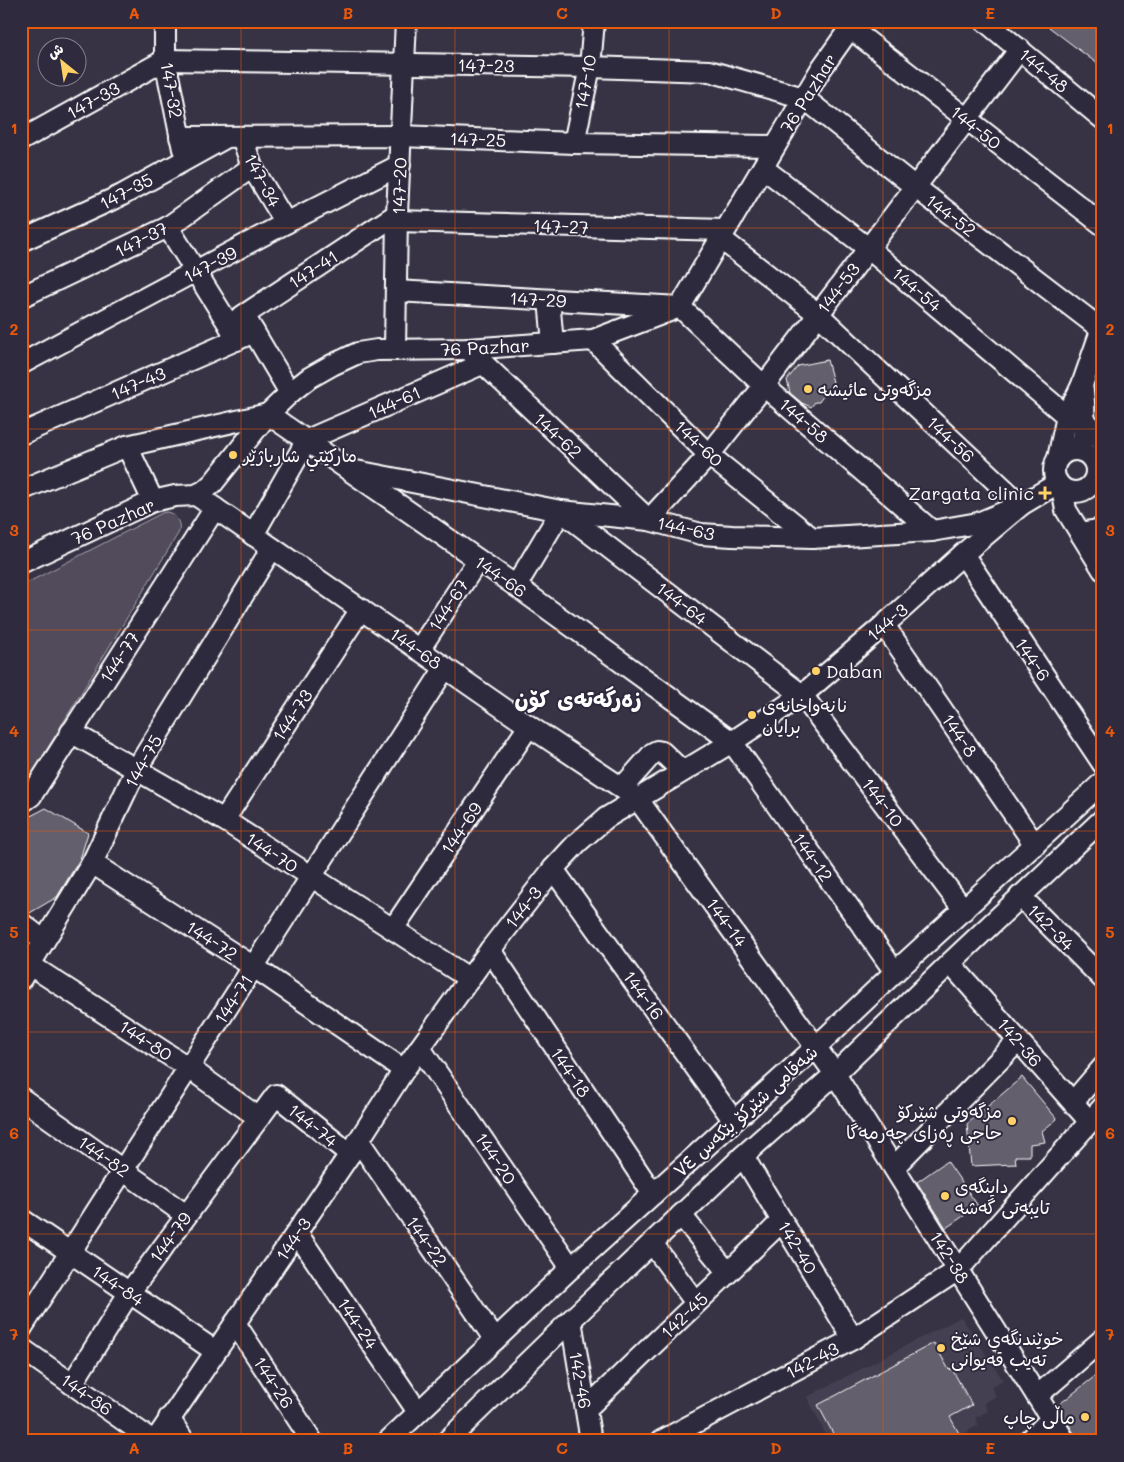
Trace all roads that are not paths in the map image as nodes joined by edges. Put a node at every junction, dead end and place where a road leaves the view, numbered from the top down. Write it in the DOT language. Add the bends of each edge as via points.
graph roads {
  1 [pos="165,21"];
  2 [pos="406,21"];
  3 [pos="594,21"];
  4 [pos="985,21"];
  5 [pos="852,25"];
  6 [pos="1020,49"];
  7 [pos="165,60"];
  8 [pos="404,64"];
  9 [pos="590,67"];
  10 [pos="804,98"];
  11 [pos="1103,119"];
  12 [pos="966,120"];
  13 [pos="400,136"];
  14 [pos="180,137"];
  15 [pos="235,137"];
  16 [pos="21,140"];
  17 [pos="574,143"];
  18 [pos="775,146"];
  19 [pos="185,159"];
  20 [pos="400,165"];
  21 [pos="252,167"];
  22 [pos="762,168"];
  23 [pos="915,187"];
  24 [pos="397,218"];
  25 [pos="286,223"];
  26 [pos="1103,225"];
  27 [pos="168,227"];
  28 [pos="723,234"];
  29 [pos="21,241"];
  30 [pos="868,248"];
  31 [pos="196,272"];
  32 [pos="396,290"];
  33 [pos="21,297"];
  34 [pos="550,300"];
  35 [pos="680,307"];
  36 [pos="818,314"];
  37 [pos="1102,327"];
  38 [pos="241,328"];
  39 [pos="593,340"];
  40 [pos="553,344"];
  41 [pos="468,349"];
  42 [pos="395,350"];
  43 [pos="21,364"];
  44 [pos="482,364"];
  45 [pos="764,386"];
  46 [pos="290,393"];
  47 [pos="268,414"];
  48 [pos="1076,418"];
  49 [pos="21,434"];
  50 [pos="307,440"];
  51 [pos="127,446"];
  52 [pos="1095,453"];
  53 [pos="709,455"];
  54 [pos="350,470"];
  55 [pos="1058,475"];
  56 [pos="1097,484"];
  57 [pos="21,490"];
  58 [pos="196,495"];
  59 [pos="153,501"];
  60 [pos="1024,503"];
  61 [pos="215,508"];
  62 [pos="562,511"];
  63 [pos="649,520"];
  64 [pos="1103,529"];
  65 [pos="932,531"];
  66 [pos="1080,533"];
  67 [pos="253,535"];
  68 [pos="812,538"];
  69 [pos="272,548"];
  70 [pos="963,554"];
  71 [pos="478,560"];
  72 [pos="21,563"];
  73 [pos="1103,570"];
  74 [pos="516,586"];
  75 [pos="361,609"];
  76 [pos="884,625"];
  77 [pos="419,650"];
  78 [pos="445,668"];
  79 [pos="802,695"];
  80 [pos="529,726"];
  81 [pos="71,732"];
  82 [pos="732,742"];
  83 [pos="1103,764"];
  84 [pos="136,770"];
  85 [pos="682,771"];
  86 [pos="1103,782"];
  87 [pos="630,793"];
  88 [pos="21,803"];
  89 [pos="224,820"];
  90 [pos="1102,822"];
  91 [pos="1035,845"];
  92 [pos="92,863"];
  93 [pos="553,868"];
  94 [pos="312,877"];
  95 [pos="1020,896"];
  96 [pos="964,910"];
  97 [pos="21,923"];
  98 [pos="393,929"];
  99 [pos="44,941"];
  100 [pos="490,950"];
  101 [pos="950,963"];
  102 [pos="254,967"];
  103 [pos="26,972"];
  104 [pos="895,972"];
  105 [pos="470,978"];
  106 [pos="1103,979"];
  107 [pos="1018,1041"];
  108 [pos="816,1047"];
  109 [pos="420,1048"];
  110 [pos="1103,1066"];
  111 [pos="189,1068"];
  112 [pos="404,1070"];
  113 [pos="835,1074"];
  114 [pos="276,1095"];
  115 [pos="21,1098"];
  116 [pos="1073,1102"];
  117 [pos="1096,1114"];
  118 [pos="260,1118"];
  119 [pos="734,1122"];
  120 [pos="355,1148"];
  121 [pos="743,1156"];
  122 [pos="894,1166"];
  123 [pos="124,1170"];
  124 [pos="653,1194"];
  125 [pos="186,1215"];
  126 [pos="681,1215"];
  127 [pos="21,1219"];
  128 [pos="782,1221"];
  129 [pos="297,1233"];
  130 [pos="652,1243"];
  131 [pos="70,1253"];
  132 [pos="571,1268"];
  133 [pos="958,1270"];
  134 [pos="728,1273"];
  135 [pos="129,1292"];
  136 [pos="696,1303"];
  137 [pos="571,1320"];
  138 [pos="235,1323"];
  139 [pos="21,1329"];
  140 [pos="853,1339"];
  141 [pos="1103,1339"];
  142 [pos="495,1340"];
  143 [pos="21,1348"];
  144 [pos="215,1351"];
  145 [pos="72,1384"];
  146 [pos="1037,1396"];
  147 [pos="586,1409"];
  148 [pos="418,1412"];
  149 [pos="169,1418"];
  150 [pos="1051,1419"];
  151 [pos="154,1441"];
  152 [pos="184,1441"];
  153 [pos="312,1441"];
  154 [pos="388,1441"];
  155 [pos="447,1441"];
  156 [pos="591,1441"];
  157 [pos="661,1441"];
  158 [pos="1029,1441"];
  159 [pos="1065,1441"];
  1 -- 7 [label="street, 147-32"];
  2 -- 8 [label="street, 147-20"];
  3 -- 9 [label="street, 147-10"];
  4 -- 6 [label="street, 144-48"];
  5 -- 10 [label="street, 76 Pazhar"];
  5 -- 12 [label="street, 144-50"];
  6 -- 11 [label="street, 144-48"];
  6 -- 12 [label="street, 144-53"];
  7 -- 8 [label="street, 147-23"];
  7 -- 14 [label="street, 147-32"];
  7 -- 16 [label="street, 147-33"];
  8 -- 9 [label="street, 147-23"];
  8 -- 13 [label="street, 147-20"];
  9 -- 10 [label="street, 147-23" via="709,71"];
  9 -- 17 [label="street, 147-10"];
  10 -- 18 [label="street, 76 Pazhar"];
  10 -- 23 [label="street, 144-52"];
  12 -- 23 [label="street, 144-53"];
  12 -- 26 [label="street, 144-50"];
  13 -- 15 [label="street, 147-25"];
  13 -- 17 [label="street, 147-25"];
  13 -- 20 [label="street, 147-20"];
  14 -- 15 [label="street, 147-25"];
  14 -- 19 [label="street, 147-32"];
  15 -- 19 [label="street, 147-35"];
  15 -- 21 [label="street, 147-34"];
  17 -- 18 [label="street, 147-25"];
  18 -- 22 [label="street, 76 Pazhar"];
  19 -- 29 [label="street, 147-35" via="122,195"];
  20 -- 24 [label="street, 147-20"];
  20 -- 25 [label="street, 147-39"];
  21 -- 25 [label="street, 147-34"];
  21 -- 27 [label="street, 147-37"];
  22 -- 28 [label="street, 76 Pazhar"];
  22 -- 30 [label="street, 144-54"];
  23 -- 30 [label="street, 144-53"];
  23 -- 37 [label="street, 144-52"];
  24 -- 28 [label="street, 147-27"];
  24 -- 32 [label="street, 147-20"];
  24 -- 38 [label="street, 147-41"];
  25 -- 31 [label="street, 147-39"];
  27 -- 31 [label="street"];
  27 -- 33 [label="street, 147-37"];
  28 -- 35 [label="street, 76 Pazhar"];
  28 -- 36 [label="street, 144-56"];
  30 -- 36 [label="street, 144-53"];
  30 -- 48 [label="street, 144-54"];
  31 -- 38 [label="street"];
  31 -- 43 [label="street, 147-39"];
  32 -- 34 [label="street, 147-29"];
  32 -- 42 [label="street, 147-20"];
  34 -- 35 [label="street, 147-29"];
  34 -- 40 [label="street"];
  35 -- 39 [label="street, 76 Pazhar"];
  35 -- 45 [label="street, 144-58"];
  36 -- 45 [label="street, 144-53"];
  36 -- 60 [label="street, 144-56"];
  37 -- 48 [label="street" via="1082,385 1085,400"];
  38 -- 46 [label="street"];
  38 -- 49 [label="street, 147-43"];
  39 -- 40 [label="street, 76 Pazhar"];
  39 -- 53 [label="street, 144-60"];
  40 -- 41 [label="street, 76 Pazhar"];
  41 -- 42 [label="street, 76 Pazhar"];
  41 -- 44 [label="street, 144-62"];
  42 -- 46 [label="street, 76 Pazhar" via="358,353 309,378"];
  44 -- 50 [label="street, 144-61"];
  44 -- 63 [label="street, 144-62"];
  45 -- 53 [label="street, 144-53"];
  45 -- 65 [label="street, 144-58"];
  46 -- 47 [label="street, 76 Pazhar"];
  47 -- 50 [label="street, 144-66"];
  47 -- 51 [label="street"];
  47 -- 58 [label="street, 76 Pazhar" via="213,483"];
  48 -- 52 [label="street"];
  48 -- 55 [label="street"];
  50 -- 54 [label="street, 144-66"];
  50 -- 67 [label="street"];
  51 -- 57 [label="street"];
  51 -- 59 [label="street"];
  52 -- 55 [label="street" via="1069,451"];
  52 -- 56 [label="street"];
  53 -- 63 [label="street, 144-53"];
  53 -- 68 [label="street, 144-60"];
  54 -- 62 [label="street, 144-63"];
  54 -- 71 [label="street, 144-66"];
  55 -- 56 [label="street" via="1075,492"];
  55 -- 60 [label="street, 144-3"];
  55 -- 66 [label="street" via="1066,510"];
  58 -- 59 [label="street, 76 Pazhar"];
  58 -- 61 [label="street, 144-68"];
  59 -- 72 [label="street, 76 Pazhar"];
  60 -- 65 [label="street, 144-63" via="978,524"];
  60 -- 70 [label="street, 144-3"];
  61 -- 67 [label="street, 144-68"];
  61 -- 81 [label="street, 144-77"];
  62 -- 63 [label="street, 144-63"];
  62 -- 74 [label="street"];
  62 -- 79 [label="street, 144-64"];
  63 -- 68 [label="street, 144-63" via="701,534"];
  64 -- 66 [label="street"];
  65 -- 68 [label="street, 144-63"];
  66 -- 73 [label="street"];
  67 -- 69 [label="street, 144-68"];
  69 -- 75 [label="street, 144-68"];
  69 -- 84 [label="street, 144-75"];
  70 -- 76 [label="street, 144-3"];
  70 -- 83 [label="street, 144-6"];
  71 -- 74 [label="street, 144-66"];
  71 -- 77 [label="street, 144-67"];
  74 -- 82 [label="street, 144-66"];
  75 -- 77 [label="street, 144-68"];
  75 -- 89 [label="street, 144-73"];
  76 -- 79 [label="street, 144-3"];
  76 -- 91 [label="street, 144-8"];
  77 -- 78 [label="street, 144-68"];
  78 -- 80 [label="street, 144-68"];
  78 -- 94 [label="street, 144-71"];
  79 -- 82 [label="street, 144-3"];
  79 -- 96 [label="street, 144-10"];
  80 -- 87 [label="street, 144-68"];
  80 -- 98 [label="street, 144-69"];
  81 -- 84 [label="street, 144-70"];
  81 -- 88 [label="street, 144-77" via="31,796"];
  82 -- 85 [label="street, 144-3"];
  82 -- 104 [label="street, 144-12"];
  84 -- 89 [label="street, 144-70"];
  84 -- 92 [label="street, 144-75"];
  85 -- 87 [label="street, 144-3"];
  85 -- 87 [label="street" via="662,752 653,753"];
  86 -- 91 [label="street, شەقامی شێرکۆ بێکەس ٧٤"];
  87 -- 93 [label="street, 144-3"];
  87 -- 108 [label="street, 144-14"];
  89 -- 94 [label="street, 144-70"];
  90 -- 95 [label="street, شەقامی شێرکۆ بێکەس ٧٤"];
  91 -- 96 [label="street, شەقامی شێرکۆ بێکەس ٧٤"];
  92 -- 99 [label="street, 144-75"];
  92 -- 102 [label="street, 144-72"];
  93 -- 100 [label="street, 144-3"];
  93 -- 119 [label="street, 144-16"];
  94 -- 98 [label="street, 144-70"];
  94 -- 102 [label="street, 144-71"];
  95 -- 101 [label="street, شەقامی شێرکۆ بێکەس ٧٤"];
  95 -- 106 [label="street, 142-34"];
  96 -- 104 [label="street, شەقامی شێرکۆ بێکەس ٧٤"];
  97 -- 99 [label="street"];
  98 -- 105 [label="street, 144-70"];
  99 -- 103 [label="street, 144-75"];
  100 -- 105 [label="street, 144-3"];
  100 -- 124 [label="street, 144-18"];
  101 -- 107 [label="street, 142-36"];
  101 -- 113 [label="street, شەقامی شێرکۆ بێکەس ٧٤"];
  102 -- 111 [label="street, 144-71"];
  102 -- 112 [label="street, 144-72"];
  103 -- 111 [label="street, 144-80"];
  104 -- 108 [label="street, شەقامی شێرکۆ بێکەس ٧٤"];
  105 -- 109 [label="street, 144-3"];
  107 -- 116 [label="street, 142-36"];
  107 -- 122 [label="street"];
  108 -- 113 [label="street, 144-14"];
  108 -- 119 [label="street, شەقامی شێرکۆ بێکەس ٧٤"];
  109 -- 112 [label="street, 144-3"];
  109 -- 132 [label="street, 144-20"];
  110 -- 116 [label="street"];
  111 -- 118 [label="street, 144-80"];
  111 -- 123 [label="street, 144-71"];
  112 -- 120 [label="street, 144-3"];
  113 -- 121 [label="street, شەقامی شێرکۆ بێکەس ٧٤"];
  113 -- 122 [label="street, 142-38"];
  114 -- 118 [label="street, 144-79"];
  114 -- 120 [label="street, 144-74"];
  115 -- 123 [label="street, 144-82"];
  116 -- 117 [label="street, 142-36"];
  117 -- 133 [label="street, 142-43"];
  118 -- 125 [label="street, 144-79"];
  119 -- 124 [label="street, شەقامی شێرکۆ بێکەس ٧٤"];
  120 -- 129 [label="street, 144-3"];
  120 -- 142 [label="street, 144-22"];
  121 -- 126 [label="street, شەقامی شێرکۆ بێکەس ٧٤"];
  121 -- 128 [label="street, 142-40"];
  122 -- 133 [label="street, 142-38"];
  123 -- 125 [label="street, 144-82"];
  123 -- 131 [label="street, 144-71"];
  124 -- 132 [label="street, شەقامی شێرکۆ بێکەس ٧٤"];
  125 -- 135 [label="street, 144-79"];
  126 -- 130 [label="street, شەقامی شێرکۆ بێکەس ٧٤"];
  126 -- 134 [label="street"];
  127 -- 131 [label="street, 144-84"];
  128 -- 134 [label="street, 142-45"];
  128 -- 140 [label="street, 142-40"];
  129 -- 138 [label="street, 144-3"];
  129 -- 148 [label="street, 144-24"];
  130 -- 136 [label="street"];
  130 -- 137 [label="street, شەقامی شێرکۆ بێکەس ٧٤"];
  131 -- 135 [label="street, 144-84"];
  131 -- 139 [label="street, 144-71"];
  132 -- 142 [label="street, شەقامی شێرکۆ بێکەس ٧٤"];
  133 -- 140 [label="street, 142-43"];
  133 -- 146 [label="street, 142-38"];
  134 -- 136 [label="street, 142-45"];
  135 -- 144 [label="street, 144-84"];
  135 -- 145 [label="street, 144-79"];
  136 -- 147 [label="street, 142-45"];
  137 -- 147 [label="street, 142-46"];
  137 -- 155 [label="street, شەقامی شێرکۆ بێکەس ٧٤"];
  138 -- 144 [label="street, 144-3"];
  138 -- 153 [label="street, 144-26"];
  140 -- 157 [label="street, 142-43"];
  141 -- 146 [label="street"];
  142 -- 148 [label="street, شەقامی شێرکۆ بێکەس ٧٤"];
  143 -- 145 [label="street, 144-86"];
  144 -- 149 [label="street, 144-3"];
  145 -- 151 [label="street, 144-86"];
  146 -- 150 [label="street, 142-38"];
  147 -- 156 [label="street, 142-46"];
  148 -- 154 [label="street, شەقامی شێرکۆ بێکەس ٧٤"];
  149 -- 151 [label="street, 144-3"];
  149 -- 152 [label="street"];
  150 -- 158 [label="street"];
  150 -- 159 [label="street, 142-38"];
}
